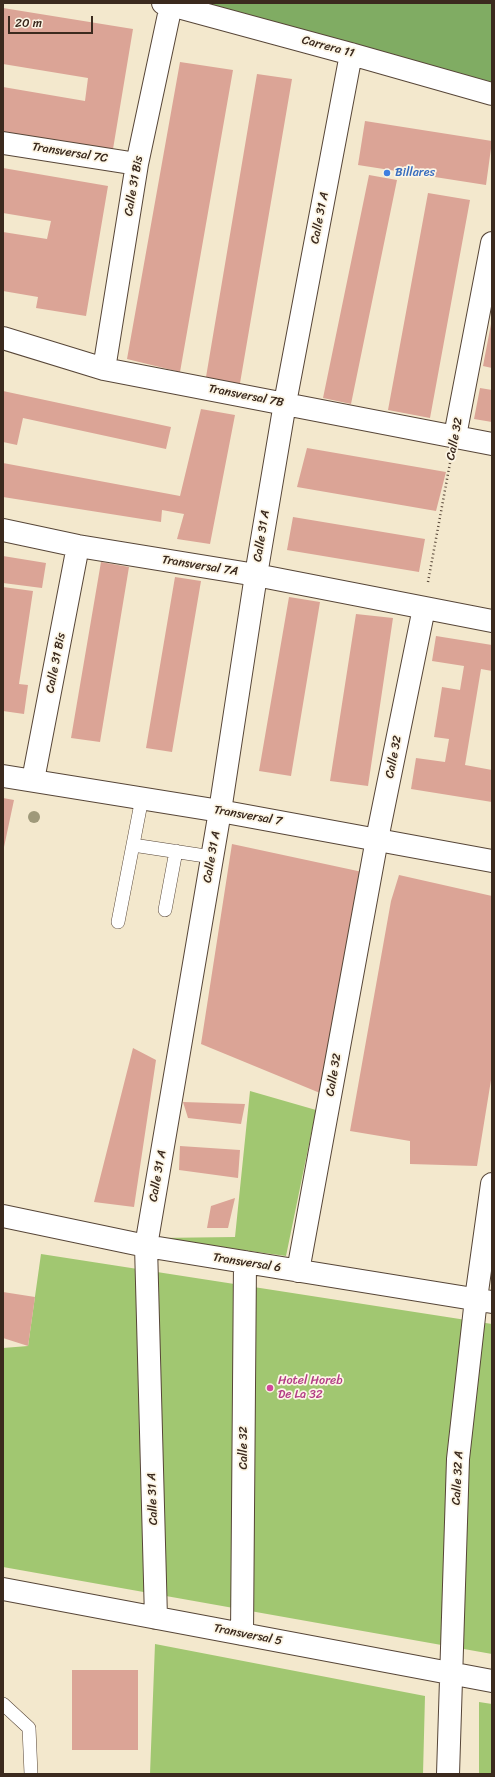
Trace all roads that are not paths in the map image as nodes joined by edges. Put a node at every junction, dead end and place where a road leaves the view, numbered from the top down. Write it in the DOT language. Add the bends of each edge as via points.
graph roads {
  1 [pos="167,4"];
  2 [pos="351,54"];
  3 [pos="492,94"];
  4 [pos="3,143"];
  5 [pos="137,164"];
  6 [pos="492,243"];
  7 [pos="3,338"];
  8 [pos="104,369"];
  9 [pos="284,403"];
  10 [pos="455,436"];
  11 [pos="492,444"];
  12 [pos="3,530"];
  13 [pos="78,546"];
  14 [pos="256,575"];
  15 [pos="424,608"];
  16 [pos="492,621"];
  17 [pos="3,776"];
  18 [pos="33,780"];
  19 [pos="142,798"];
  20 [pos="220,810"];
  21 [pos="377,839"];
  22 [pos="133,845"];
  23 [pos="176,851"];
  24 [pos="212,857"];
  25 [pos="492,860"];
  26 [pos="165,910"];
  27 [pos="118,922"];
  28 [pos="492,1184"];
  29 [pos="3,1216"];
  30 [pos="146,1246"];
  31 [pos="245,1262"];
  32 [pos="298,1271"];
  33 [pos="484,1301"];
  34 [pos="3,1589"];
  35 [pos="156,1618"];
  36 [pos="242,1634"];
  37 [pos="452,1674"];
  38 [pos="492,1681"];
  39 [pos="3,1704"];
  40 [pos="31,1774"];
  41 [pos="448,1774"];
  1 -- 2 [label="street, Carrera 11"];
  1 -- 5 [label="street, Calle 31 Bis"];
  2 -- 3 [label="street, Carrera 11"];
  2 -- 9 [label="street, Calle 31 A"];
  4 -- 5 [label="street, Transversal 7C"];
  5 -- 8 [label="street, Calle 31 Bis"];
  6 -- 10 [label="street, Calle 32"];
  7 -- 8 [label="street, Transversal 7B"];
  8 -- 9 [label="street, Transversal 7B"];
  9 -- 10 [label="street, Transversal 7B"];
  9 -- 14 [label="street, Calle 31 A"];
  10 -- 11 [label="street, Transversal 7B"];
  12 -- 13 [label="street, Transversal 7A"];
  13 -- 14 [label="street, Transversal 7A"];
  13 -- 18 [label="street, Calle 31 Bis"];
  14 -- 15 [label="street, Transversal 7A"];
  14 -- 20 [label="street, Calle 31 A"];
  15 -- 16 [label="street, Transversal 7A"];
  15 -- 21 [label="street, Calle 32"];
  17 -- 18 [label="street, Transversal 7"];
  18 -- 19 [label="street, Transversal 7"];
  19 -- 20 [label="street, Transversal 7"];
  19 -- 22 [label="lane"];
  20 -- 21 [label="street, Transversal 7"];
  20 -- 24 [label="street, Calle 31 A"];
  21 -- 25 [label="street, Transversal 7"];
  21 -- 32 [label="street, Calle 32"];
  22 -- 23 [label="lane"];
  22 -- 27 [label="lane"];
  23 -- 24 [label="lane"];
  23 -- 26 [label="lane"];
  24 -- 30 [label="street, Calle 31 A"];
  28 -- 33 [label="street, Calle 32 A"];
  29 -- 30 [label="street, Transversal 6"];
  30 -- 31 [label="street, Transversal 6"];
  30 -- 35 [label="street, Calle 31 A"];
  31 -- 32 [label="street, Transversal 6"];
  31 -- 36 [label="street, Calle 32"];
  32 -- 33 [label="street, Transversal 6"];
  33 -- 37 [label="street, Calle 32 A" via="458,1460"];
  34 -- 35 [label="street, Transversal 5"];
  35 -- 36 [label="street, Transversal 5"];
  36 -- 37 [label="street, Transversal 5"];
  37 -- 38 [label="street, Transversal 5"];
  37 -- 41 [label="street, Calle 32 A"];
  39 -- 40 [label="lane" via="28,1728"];
}
